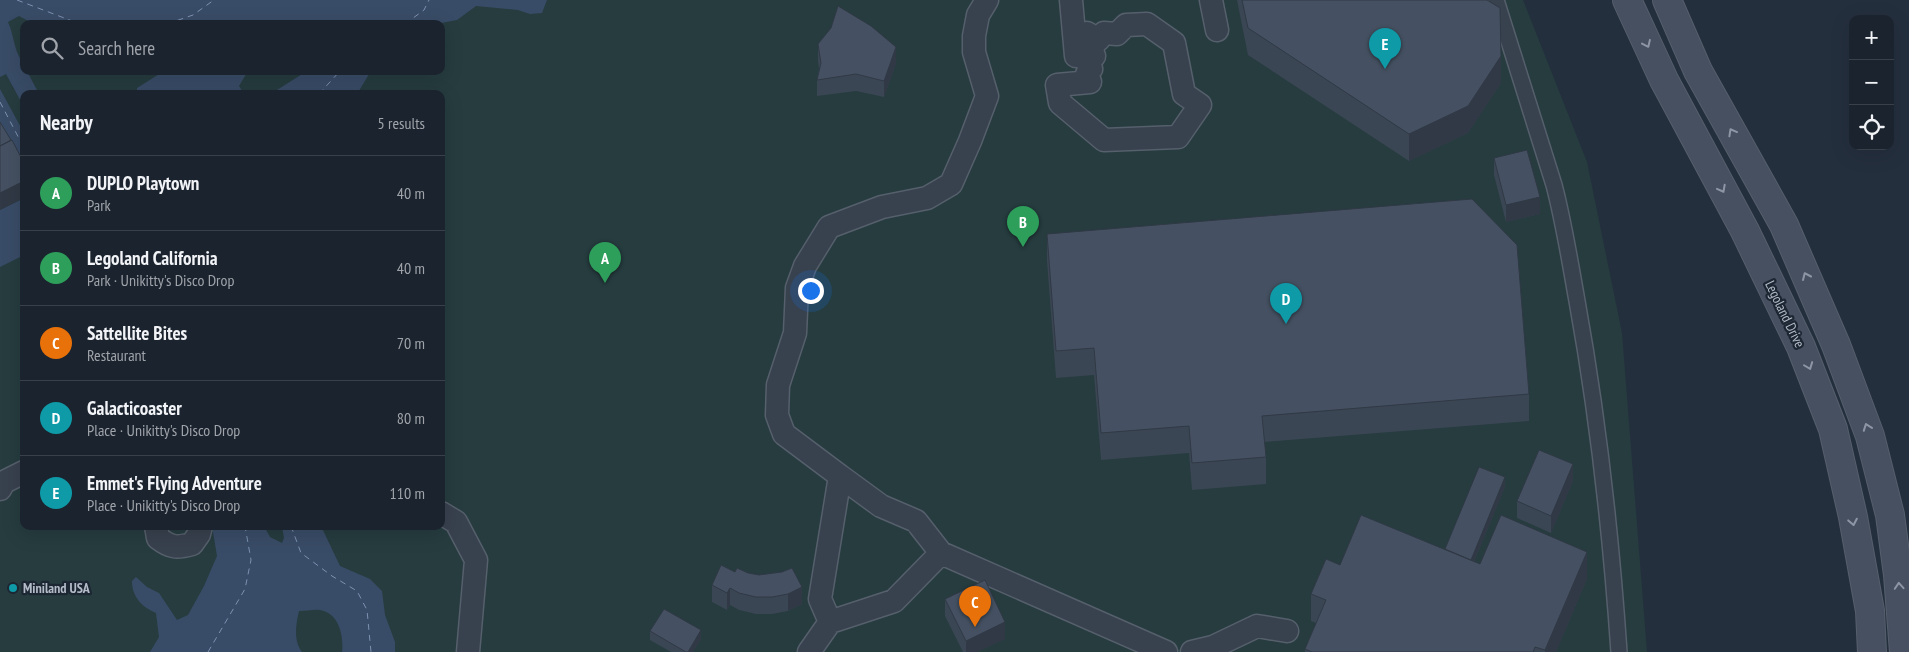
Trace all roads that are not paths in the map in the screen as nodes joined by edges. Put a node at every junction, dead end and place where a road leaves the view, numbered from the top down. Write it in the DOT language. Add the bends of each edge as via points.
graph roads {
  1 [pos="987,0"];
  2 [pos="1071,0"];
  3 [pos="1212,0"];
  4 [pos="1496,0"];
  5 [pos="1627,0"];
  6 [pos="1667,0"];
  7 [pos="1217,30"];
  8 [pos="1078,83"];
  9 [pos="20,474"];
  10 [pos="840,476"];
  11 [pos="0,489"];
  12 [pos="445,515"];
  13 [pos="157,530"];
  14 [pos="200,530"];
  15 [pos="941,553"];
  16 [pos="830,622"];
  17 [pos="1287,631"];
  18 [pos="468,652"];
  19 [pos="809,652"];
  20 [pos="1166,652"];
  21 [pos="1192,652"];
  22 [pos="1619,652"];
  23 [pos="1872,652"];
  24 [pos="1904,652"];
  1 -- 10 [label="street" via="978,15 974,36 974,52 986,96 951,184 927,198 882,207 829,227 805,266 797,288 796,333 778,384 777,415 784,434"];
  2 -- 8 [label="street"];
  3 -- 7 [label="street"];
  4 -- 22 [label="lane" via="1562,214 1591,380 1613,563"];
  5 -- 23 [label="main road, Legoland Drive, one-way" via="1664,80 1745,231 1797,338 1833,429 1870,611"];
  24 -- 6 [label="main road, one-way" via="1890,516 1870,436 1784,225 1698,71"];
  8 -- 8 [label="street" via="1057,85 1060,103 1104,140 1178,137 1200,105 1184,94 1174,43 1148,24 1126,25 1117,34 1104,33 1098,40 1087,33 1087,43 1093,48 1088,53 1094,56 1088,64 1090,82"];
  9 -- 11 [label="street" via="4,482"];
  10 -- 15 [label="street" via="881,506 916,521"];
  10 -- 16 [label="street" via="820,598"];
  12 -- 18 [label="street" via="456,522 476,560"];
  13 -- 14 [label="street" via="158,538 168,546 180,547 192,544"];
  15 -- 16 [label="street" via="894,601"];
  15 -- 20 [label="street"];
  16 -- 19 [label="street"];
  17 -- 21 [label="street" via="1257,626"];
}
